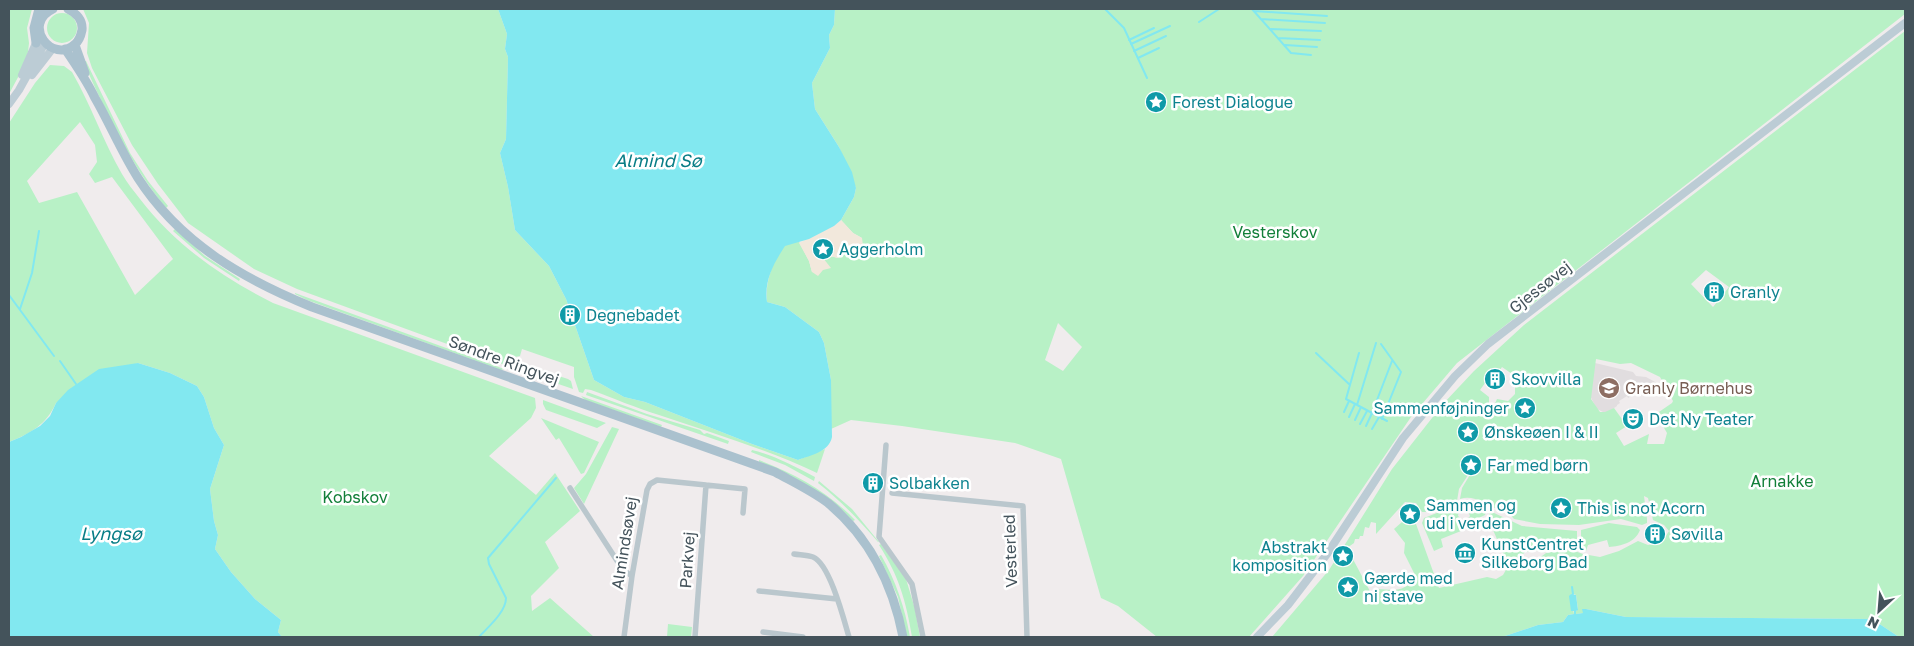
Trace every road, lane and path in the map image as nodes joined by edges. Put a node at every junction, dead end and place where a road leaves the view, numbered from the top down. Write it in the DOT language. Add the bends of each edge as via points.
graph roads {
  1 [pos="39,9"];
  2 [pos="68,9"];
  3 [pos="50,10"];
  4 [pos="1905,23"];
  5 [pos="40,43"];
  6 [pos="75,44"];
  7 [pos="53,48"];
  8 [pos="65,49"];
  9 [pos="19,90"];
  10 [pos="95,96"];
  11 [pos="10,103"];
  12 [pos="886,445"];
  13 [pos="706,485"];
  14 [pos="570,488"];
  15 [pos="892,493"];
  16 [pos="743,512"];
  17 [pos="794,554"];
  18 [pos="632,576"];
  19 [pos="759,591"];
  20 [pos="837,599"];
  21 [pos="763,632"];
  22 [pos="624,637"];
  23 [pos="695,637"];
  24 [pos="803,637"];
  25 [pos="849,637"];
  26 [pos="903,637"];
  27 [pos="923,637"];
  28 [pos="1027,637"];
  29 [pos="1257,637"];
  1 -- 5 [label="main road" via="34,28"];
  2 -- 6 [label="main road" via="77,15 81,24 81,36"];
  3 -- 5 [label="main road" via="41,20"];
  4 -- 29 [label="street, Gjessøvej" via="1481,350 1403,438 1328,554 1288,605"];
  5 -- 7 [label="main road"];
  5 -- 9 [label="street"];
  5 -- 11 [label="street" via="14,88"];
  6 -- 8 [label="main road"];
  6 -- 10 [label="main road, Søndre Ringvej"];
  7 -- 8 [label="main road"];
  7 -- 9 [label="street"];
  8 -- 10 [label="main road, Søndre Ringvej"];
  9 -- 11 [label="street"];
  10 -- 26 [label="main road, Søndre Ringvej" via="139,179 158,204 204,250 244,276 312,307 775,472 828,503 869,548 887,581"];
  12 -- 27 [label="street" via="879,537 912,584"];
  13 -- 16 [label="street, Almindsøvej" via="745,489"];
  13 -- 18 [label="street, Almindsøvej" via="657,480 650,484 646,490"];
  13 -- 23 [label="street, Parkvej"];
  14 -- 18 [label="street" via="620,566"];
  15 -- 28 [label="street, Vesterled" via="1023,506"];
  17 -- 20 [label="street" via="814,558 829,576"];
  18 -- 22 [label="street, Almindsøvej"];
  19 -- 20 [label="street"];
  20 -- 25 [label="street"];
  21 -- 24 [label="street"];
}
